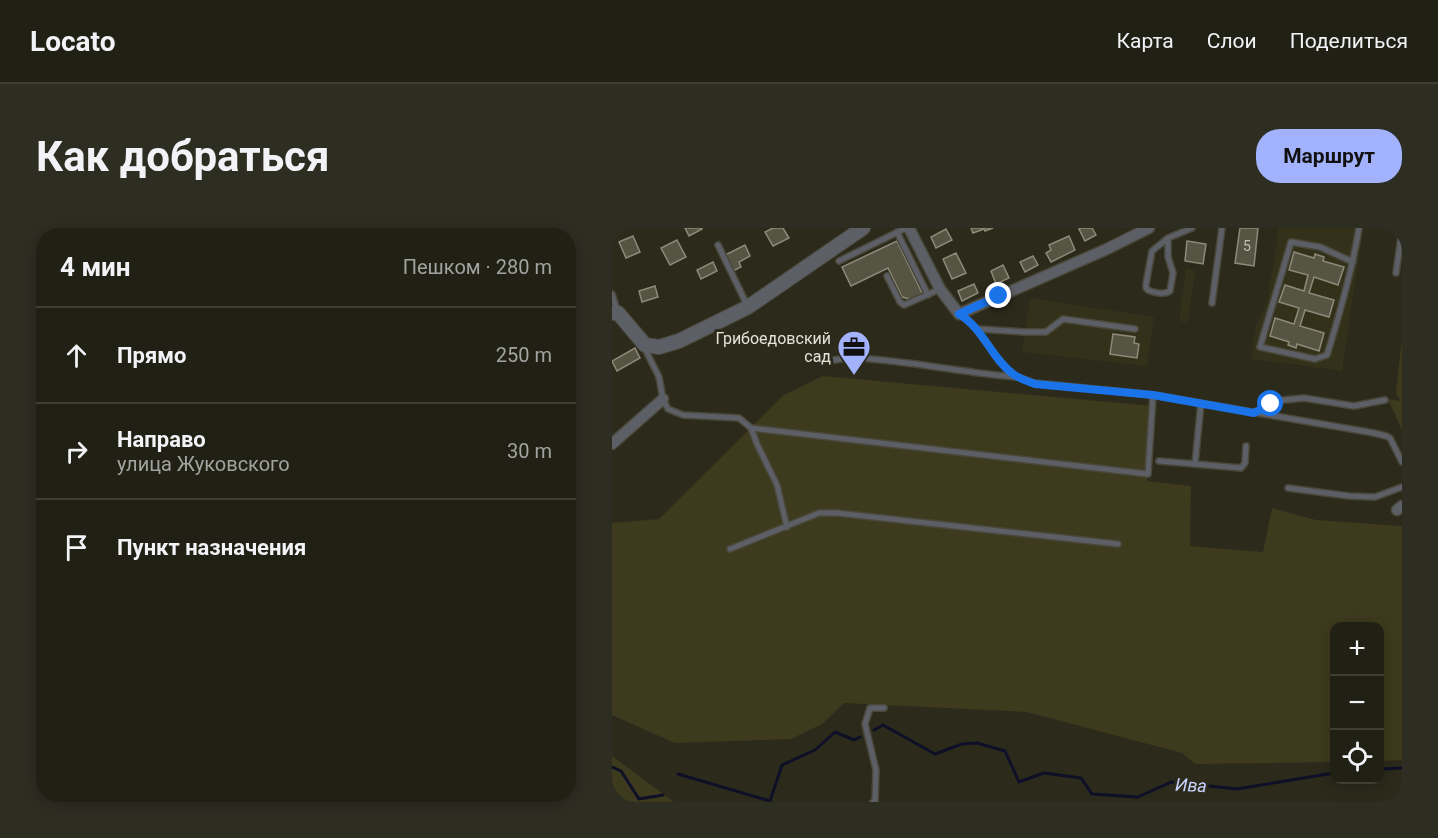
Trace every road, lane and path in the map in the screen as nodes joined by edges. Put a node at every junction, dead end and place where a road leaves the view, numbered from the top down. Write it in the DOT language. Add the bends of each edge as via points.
graph roads {
  1 [pos="863,228"];
  2 [pos="907,228"];
  3 [pos="1149,228"];
  4 [pos="1192,228"];
  5 [pos="1222,228"];
  6 [pos="1359,228"];
  7 [pos="1402,230"];
  8 [pos="897,232"];
  9 [pos="1168,238"];
  10 [pos="717,244"];
  11 [pos="839,261"];
  12 [pos="1353,262"];
  13 [pos="1396,273"];
  14 [pos="887,276"];
  15 [pos="940,289"];
  16 [pos="612,294"];
  17 [pos="928,295"];
  18 [pos="1212,303"];
  19 [pos="748,307"];
  20 [pos="615,313"];
  21 [pos="959,314"];
  22 [pos="978,329"];
  23 [pos="1135,329"];
  24 [pos="645,345"];
  25 [pos="834,360"];
  26 [pos="1019,377"];
  27 [pos="1153,395"];
  28 [pos="663,399"];
  29 [pos="1385,400"];
  30 [pos="1201,403"];
  31 [pos="1254,413"];
  32 [pos="751,428"];
  33 [pos="612,444"];
  34 [pos="1246,446"];
  35 [pos="1159,461"];
  36 [pos="1402,462"];
  37 [pos="1195,464"];
  38 [pos="1402,487"];
  39 [pos="1288,488"];
  40 [pos="787,527"];
  41 [pos="1118,544"];
  42 [pos="730,549"];
  43 [pos="884,708"];
  44 [pos="873,802"];
  1 -- 19 [label="street"];
  2 -- 8 [label="lane"];
  2 -- 15 [label="street"];
  3 -- 21 [label="street"];
  4 -- 9 [label="lane"];
  5 -- 18 [label="lane"];
  6 -- 12 [label="lane"];
  7 -- 13 [label="lane"];
  8 -- 11 [label="lane"];
  8 -- 17 [label="lane"];
  9 -- 9 [label="lane" via="1152,251 1148,290 1170,291 1173,273"];
  10 -- 19 [label="lane"];
  12 -- 12 [label="lane" via="1327,355 1315,359 1260,347 1291,242 1320,247"];
  14 -- 17 [label="lane" via="902,305"];
  15 -- 17 [label="lane"];
  15 -- 21 [label="street"];
  16 -- 20 [label="lane"];
  19 -- 24 [label="street" via="679,341 659,347"];
  20 -- 24 [label="street"];
  21 -- 22 [label="lane"];
  22 -- 23 [label="lane" via="1046,332 1063,319"];
  22 -- 26 [label="lane" via="997,357"];
  24 -- 28 [label="lane" via="659,377"];
  25 -- 26 [label="lane" via="849,357"];
  26 -- 27 [label="lane" via="1035,384"];
  27 -- 30 [label="lane"];
  27 -- 32 [label="lane" via="1148,474"];
  28 -- 32 [label="lane" via="668,409 683,415 739,418"];
  28 -- 33 [label="street"];
  29 -- 31 [label="lane" via="1354,406 1304,398 1284,400"];
  30 -- 31 [label="lane"];
  30 -- 37 [label="lane"];
  31 -- 36 [label="lane" via="1386,436"];
  32 -- 40 [label="lane" via="777,485"];
  34 -- 37 [label="lane" via="1241,468"];
  35 -- 37 [label="lane"];
  38 -- 39 [label="lane" via="1375,497"];
  40 -- 41 [label="lane" via="819,513 837,513"];
  40 -- 42 [label="lane"];
  43 -- 44 [label="lane" via="870,708 865,724 876,770"];
}
